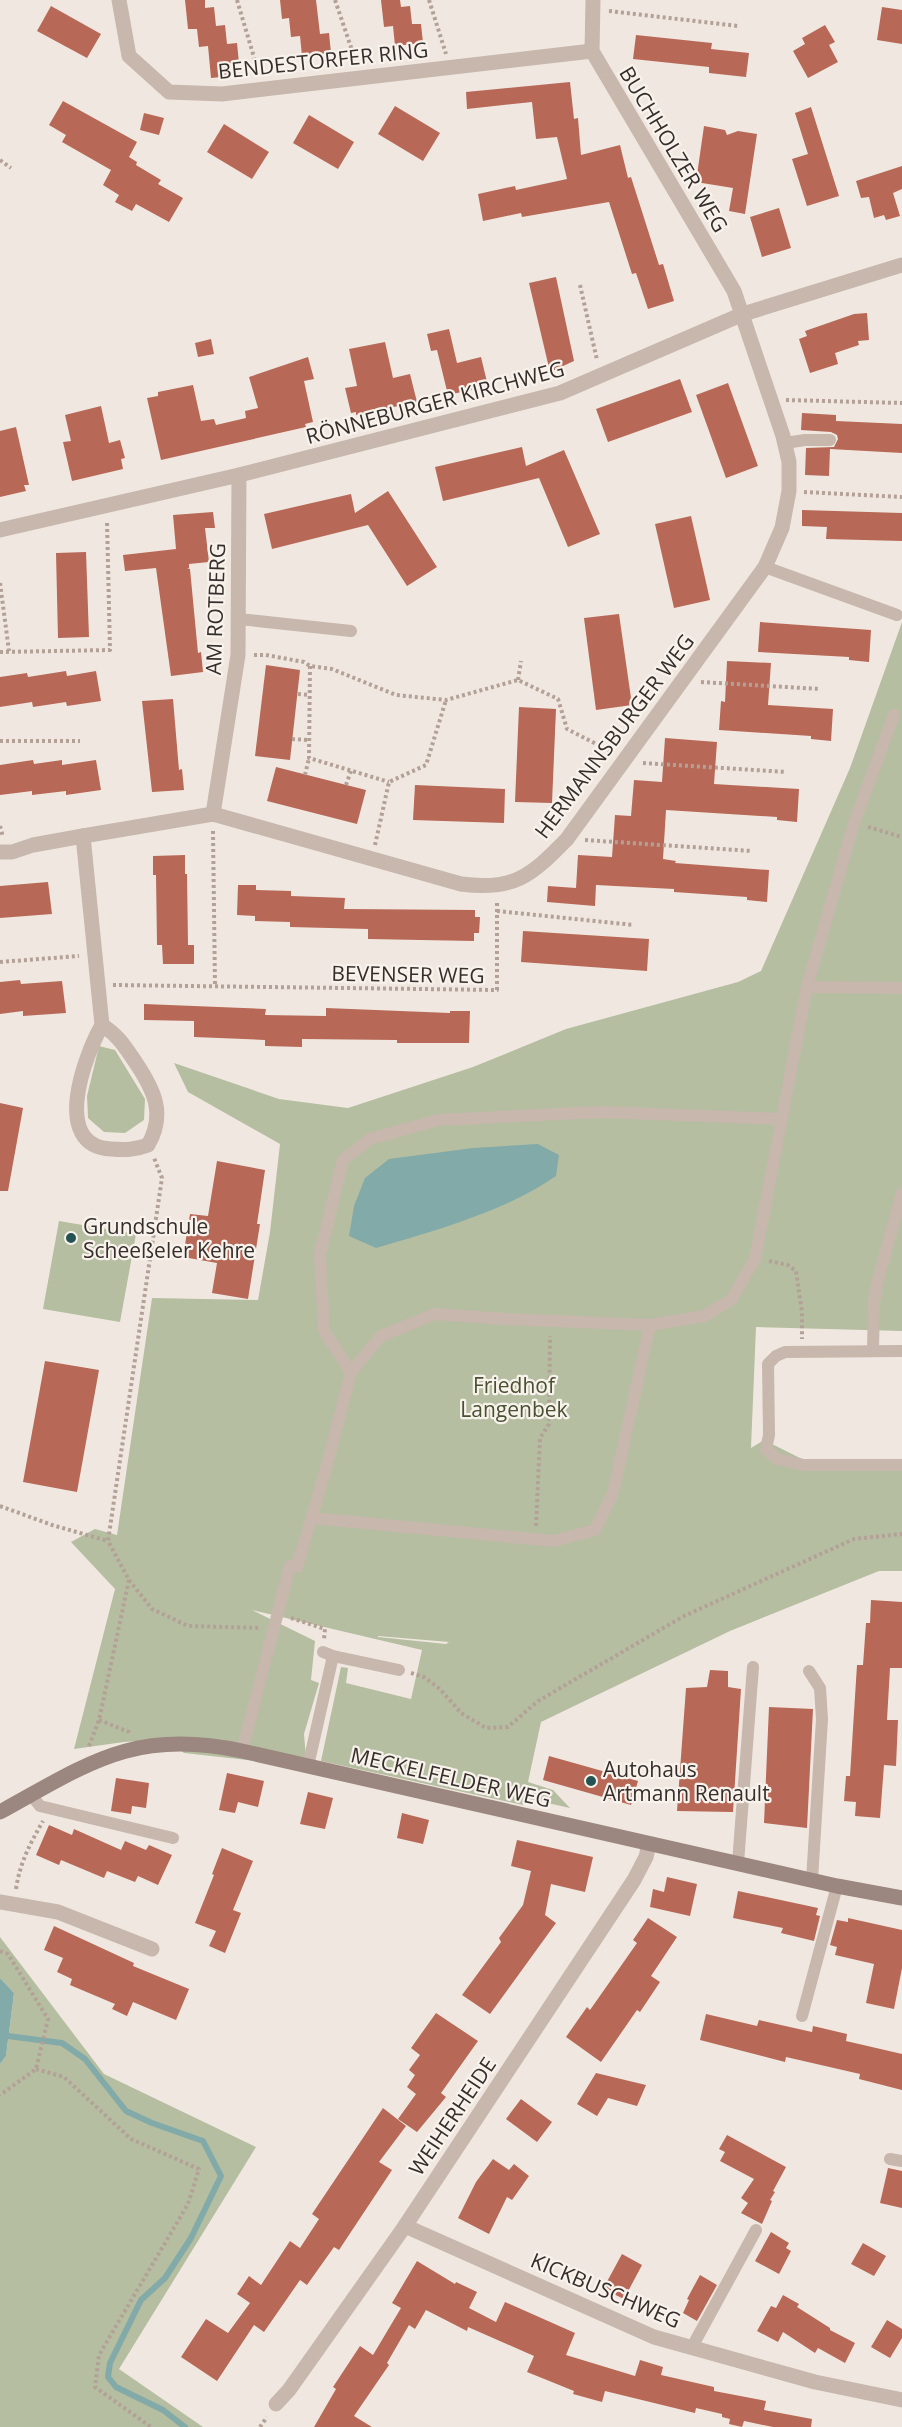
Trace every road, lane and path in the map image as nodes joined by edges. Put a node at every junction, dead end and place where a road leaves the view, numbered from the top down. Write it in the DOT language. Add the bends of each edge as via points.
graph roads {
  1 [pos="119,0"];
  2 [pos="237,0"];
  3 [pos="335,0"];
  4 [pos="429,0"];
  5 [pos="593,5"];
  6 [pos="738,26"];
  7 [pos="592,51"];
  8 [pos="451,67"];
  9 [pos="362,77"];
  10 [pos="263,89"];
  11 [pos="0,160"];
  12 [pos="11,168"];
  13 [pos="902,265"];
  14 [pos="580,285"];
  15 [pos="743,314"];
  16 [pos="601,375"];
  17 [pos="771,403"];
  18 [pos="902,404"];
  19 [pos="830,440"];
  20 [pos="785,443"];
  21 [pos="239,475"];
  22 [pos="789,491"];
  23 [pos="902,496"];
  24 [pos="106,506"];
  25 [pos="0,530"];
  26 [pos="765,567"];
  27 [pos="0,583"];
  28 [pos="2,607"];
  29 [pos="897,615"];
  30 [pos="239,619"];
  31 [pos="351,632"];
  32 [pos="9,651"];
  33 [pos="0,652"];
  34 [pos="238,655"];
  35 [pos="521,661"];
  36 [pos="310,666"];
  37 [pos="686,677"];
  38 [pos="518,680"];
  39 [pos="820,689"];
  40 [pos="297,694"];
  41 [pos="309,695"];
  42 [pos="446,700"];
  43 [pos="894,715"];
  44 [pos="292,739"];
  45 [pos="308,740"];
  46 [pos="0,741"];
  47 [pos="80,741"];
  48 [pos="309,758"];
  49 [pos="625,761"];
  50 [pos="351,771"];
  51 [pos="786,772"];
  52 [pos="305,774"];
  53 [pos="389,782"];
  54 [pos="346,785"];
  55 [pos="213,814"];
  56 [pos="854,823"];
  57 [pos="83,836"];
  58 [pos="902,837"];
  59 [pos="567,839"];
  60 [pos="752,851"];
  61 [pos="0,852"];
  62 [pos="372,860"];
  63 [pos="497,886"];
  64 [pos="497,911"];
  65 [pos="634,925"];
  66 [pos="95,955"];
  67 [pos="0,962"];
  68 [pos="98,984"];
  69 [pos="215,986"];
  70 [pos="807,987"];
  71 [pos="902,988"];
  72 [pos="102,1025"];
  73 [pos="782,1119"];
  74 [pos="148,1145"];
  75 [pos="902,1193"];
  76 [pos="755,1259"];
  77 [pos="551,1321"];
  78 [pos="650,1325"];
  79 [pos="873,1350"];
  80 [pos="902,1351"];
  81 [pos="802,1352"];
  82 [pos="351,1372"];
  83 [pos="902,1465"];
  84 [pos="0,1506"];
  85 [pos="312,1518"];
  86 [pos="902,1534"];
  87 [pos="536,1539"];
  88 [pos="108,1540"];
  89 [pos="129,1580"];
  90 [pos="279,1615"];
  91 [pos="325,1629"];
  92 [pos="275,1630"];
  93 [pos="753,1667"];
  94 [pos="399,1670"];
  95 [pos="809,1671"];
  96 [pos="99,1720"];
  97 [pos="136,1748"];
  98 [pos="242,1751"];
  99 [pos="308,1766"];
  100 [pos="83,1767"];
  101 [pos="32,1795"];
  102 [pos="51,1808"];
  103 [pos="0,1812"];
  104 [pos="173,1838"];
  105 [pos="649,1844"];
  106 [pos="738,1863"];
  107 [pos="812,1880"];
  108 [pos="837,1886"];
  109 [pos="902,1898"];
  110 [pos="7,1903"];
  111 [pos="152,1949"];
  112 [pos="0,1951"];
  113 [pos="802,2016"];
  114 [pos="36,2069"];
  115 [pos="0,2095"];
  116 [pos="405,2226"];
  117 [pos="756,2230"];
  118 [pos="692,2347"];
  119 [pos="902,2400"];
  120 [pos="276,2404"];
  121 [pos="151,2427"];
  1 -- 10 [label="street, BENDESTORFER RING" via="129,56 169,92 222,94"];
  2 -- 10 [label="path"];
  3 -- 9 [label="path"];
  4 -- 8 [label="path"];
  5 -- 6 [label="path"];
  5 -- 7 [label="street"];
  7 -- 8 [label="street, BENDESTORFER RING"];
  7 -- 15 [label="street, BUCHHOLZER WEG" via="695,223"];
  8 -- 9 [label="street, BENDESTORFER RING"];
  9 -- 10 [label="street, BENDESTORFER RING"];
  11 -- 12 [label="path"];
  13 -- 15 [label="street, RÖNNEBURGER KIRCHWEG"];
  14 -- 16 [label="path"];
  15 -- 16 [label="street, RÖNNEBURGER KIRCHWEG"];
  15 -- 17 [label="street, HERMANNSBURGER WEG"];
  16 -- 21 [label="street, RÖNNEBURGER KIRCHWEG" via="560,393"];
  17 -- 18 [label="path" via="792,400"];
  17 -- 20 [label="street, HERMANNSBURGER WEG"];
  19 -- 20 [label="lane"];
  20 -- 22 [label="street, HERMANNSBURGER WEG"];
  21 -- 24 [label="street, RÖNNEBURGER KIRCHWEG"];
  21 -- 30 [label="street, AM ROTBERG"];
  22 -- 23 [label="path"];
  22 -- 26 [label="street, HERMANNSBURGER WEG" via="782,528"];
  24 -- 25 [label="street, RÖNNEBURGER KIRCHWEG"];
  24 -- 32 [label="path" via="110,650"];
  26 -- 29 [label="lane"];
  26 -- 37 [label="street, HERMANNSBURGER WEG"];
  27 -- 28 [label="path"];
  28 -- 32 [label="path"];
  30 -- 31 [label="lane"];
  30 -- 34 [label="street, AM ROTBERG"];
  32 -- 33 [label="path"];
  34 -- 36 [label="path" via="266,655"];
  34 -- 55 [label="street, AM ROTBERG"];
  35 -- 38 [label="path"];
  36 -- 41 [label="path"];
  36 -- 42 [label="path" via="332,669 396,694"];
  37 -- 39 [label="path" via="707,684"];
  37 -- 49 [label="street, HERMANNSBURGER WEG"];
  38 -- 42 [label="path"];
  38 -- 49 [label="path" via="558,699 567,729"];
  40 -- 41 [label="path"];
  41 -- 45 [label="path"];
  42 -- 53 [label="path" via="426,765"];
  43 -- 56 [label="lane"];
  44 -- 45 [label="path"];
  45 -- 48 [label="path"];
  46 -- 47 [label="path"];
  48 -- 50 [label="path"];
  48 -- 52 [label="path"];
  49 -- 51 [label="path"];
  49 -- 59 [label="street, HERMANNSBURGER WEG"];
  50 -- 53 [label="path"];
  50 -- 54 [label="path"];
  53 -- 62 [label="path"];
  55 -- 57 [label="street, HERMANNSBURGER WEG"];
  55 -- 62 [label="street, HERMANNSBURGER WEG"];
  55 -- 69 [label="path"];
  56 -- 58 [label="path"];
  56 -- 70 [label="lane"];
  57 -- 61 [label="street, HERMANNSBURGER WEG"];
  57 -- 66 [label="street"];
  59 -- 60 [label="path"];
  59 -- 63 [label="street, HERMANNSBURGER WEG" via="535,870"];
  62 -- 63 [label="street, HERMANNSBURGER WEG" via="460,884"];
  63 -- 64 [label="path, BEVENSER WEG"];
  64 -- 65 [label="path"];
  64 -- 69 [label="path, BEVENSER WEG" via="497,990"];
  66 -- 67 [label="path"];
  66 -- 68 [label="street"];
  68 -- 69 [label="path, BEVENSER WEG"];
  68 -- 72 [label="street"];
  70 -- 71 [label="lane"];
  70 -- 73 [label="lane"];
  72 -- 74 [label="street" via="117,1035 149,1083 156,1101 156,1132"];
  72 -- 74 [label="street" via="76,1095 79,1125 87,1142 99,1149 133,1151"];
  73 -- 76 [label="lane"];
  73 -- 82 [label="lane" via="601,1112 438,1120 370,1138 343,1160 320,1254 324,1330"];
  74 -- 88 [label="path" via="162,1178"];
  75 -- 79 [label="lane" via="877,1284"];
  76 -- 78 [label="lane" via="731,1300 704,1316"];
  76 -- 81 [label="path" via="788,1265 796,1271"];
  77 -- 78 [label="lane"];
  77 -- 82 [label="lane" via="435,1314 381,1336"];
  77 -- 87 [label="path" via="549,1424 540,1438"];
  78 -- 87 [label="lane" via="613,1492 595,1530 554,1540"];
  79 -- 80 [label="lane"];
  79 -- 81 [label="lane"];
  81 -- 83 [label="lane" via="785,1352 768,1364 766,1449 777,1459 804,1465"];
  82 -- 85 [label="lane"];
  84 -- 88 [label="path"];
  85 -- 87 [label="lane"];
  85 -- 90 [label="lane" via="297,1567 291,1566"];
  86 -- 94 [label="path" via="854,1539 684,1616 538,1701 508,1727 486,1728 461,1713 424,1677"];
  88 -- 89 [label="path"];
  89 -- 92 [label="path" via="152,1609 188,1626"];
  89 -- 96 [label="path"];
  90 -- 91 [label="path"];
  90 -- 92 [label="lane"];
  92 -- 98 [label="lane"];
  93 -- 106 [label="lane"];
  94 -- 99 [label="lane" via="328,1654"];
  95 -- 107 [label="lane" via="820,1688 822,1719"];
  96 -- 97 [label="path" via="129,1732"];
  96 -- 100 [label="path"];
  97 -- 98 [label="main road, MECKELFELDER WEG" via="197,1744"];
  97 -- 100 [label="main road, MECKELFELDER WEG"];
  98 -- 99 [label="main road, MECKELFELDER WEG"];
  99 -- 105 [label="main road, MECKELFELDER WEG"];
  100 -- 101 [label="main road, MECKELFELDER WEG"];
  101 -- 102 [label="lane" via="40,1806"];
  101 -- 103 [label="main road, MECKELFELDER WEG"];
  102 -- 104 [label="lane"];
  102 -- 110 [label="path" via="26,1851"];
  105 -- 106 [label="main road, MECKELFELDER WEG"];
  105 -- 116 [label="street, WEIHERHEIDE" via="634,1880"];
  106 -- 107 [label="main road, MECKELFELDER WEG"];
  107 -- 108 [label="main road, MECKELFELDER WEG"];
  108 -- 109 [label="main road, MECKELFELDER WEG"];
  108 -- 113 [label="lane"];
  110 -- 111 [label="street" via="58,1912"];
  112 -- 114 [label="path" via="8,1954 48,2019"];
  114 -- 115 [label="path"];
  114 -- 121 [label="path" via="64,2077 130,2139 199,2169 188,2204 99,2355 95,2388"];
  116 -- 118 [label="street, KICKBUSCHWEG" via="654,2337"];
  116 -- 120 [label="street, WEIHERHEIDE"];
  117 -- 118 [label="lane"];
  118 -- 119 [label="street, KICKBUSCHWEG" via="816,2382"];
}
